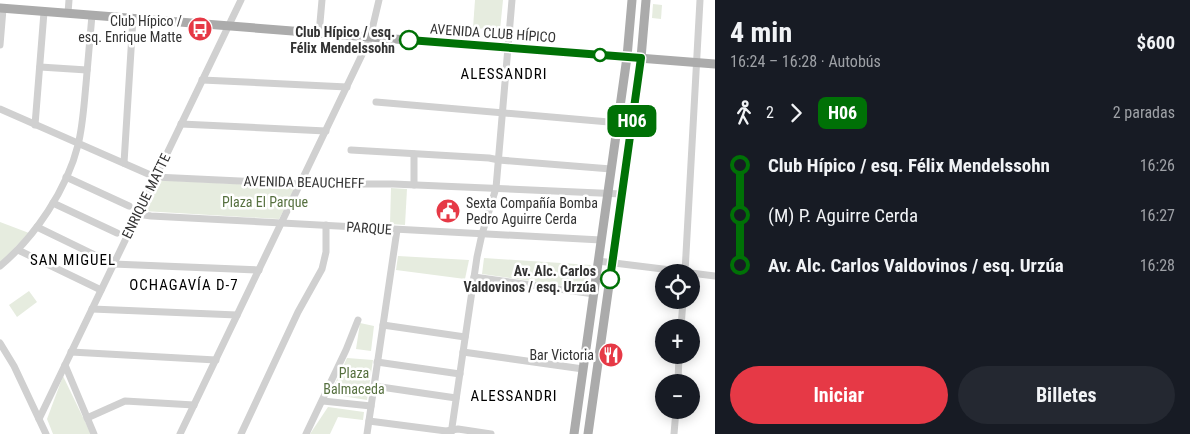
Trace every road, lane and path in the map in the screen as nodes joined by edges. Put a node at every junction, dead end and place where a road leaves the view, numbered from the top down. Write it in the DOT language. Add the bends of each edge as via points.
graph roads {
  1 [pos="69,0"];
  2 [pos="241,0"];
  3 [pos="322,0"];
  4 [pos="379,0"];
  5 [pos="512,0"];
  6 [pos="700,0"];
  7 [pos="645,3"];
  8 [pos="632,4"];
  9 [pos="1,8"];
  10 [pos="44,12"];
  11 [pos="68,14"];
  12 [pos="92,15"];
  13 [pos="133,18"];
  14 [pos="228,27"];
  15 [pos="319,34"];
  16 [pos="370,38"];
  17 [pos="0,45"];
  18 [pos="508,48"];
  19 [pos="628,57"];
  20 [pos="641,58"];
  21 [pos="697,62"];
  22 [pos="715,64"];
  23 [pos="40,67"];
  24 [pos="87,70"];
  25 [pos="202,80"];
  26 [pos="347,87"];
  27 [pos="376,102"];
  28 [pos="0,109"];
  29 [pos="503,113"];
  30 [pos="618,122"];
  31 [pos="181,124"];
  32 [pos="632,124"];
  33 [pos="35,125"];
  34 [pos="326,131"];
  35 [pos="79,144"];
  36 [pos="351,150"];
  37 [pos="414,154"];
  38 [pos="499,160"];
  39 [pos="124,163"];
  40 [pos="611,169"];
  41 [pos="66,177"];
  42 [pos="155,177"];
  43 [pos="300,184"];
  44 [pos="414,185"];
  45 [pos="496,188"];
  46 [pos="608,193"];
  47 [pos="622,194"];
  48 [pos="53,203"];
  49 [pos="129,206"];
  50 [pos="137,214"];
  51 [pos="282,222"];
  52 [pos="326,225"];
  53 [pos="37,227"];
  54 [pos="396,230"];
  55 [pos="117,233"];
  56 [pos="482,234"];
  57 [pos="601,240"];
  58 [pos="18,250"];
  59 [pos="105,260"];
  60 [pos="598,261"];
  61 [pos="612,263"];
  62 [pos="113,264"];
  63 [pos="685,264"];
  64 [pos="0,266"];
  65 [pos="655,268"];
  66 [pos="259,270"];
  67 [pos="700,274"];
  68 [pos="715,276"];
  69 [pos="474,277"];
  70 [pos="101,290"];
  71 [pos="594,294"];
  72 [pos="92,309"];
  73 [pos="237,315"];
  74 [pos="358,320"];
  75 [pos="589,324"];
  76 [pos="383,325"];
  77 [pos="603,327"];
  78 [pos="465,337"];
  79 [pos="0,343"];
  80 [pos="71,352"];
  81 [pos="463,352"];
  82 [pos="216,360"];
  83 [pos="377,362"];
  84 [pos="65,365"];
  85 [pos="583,369"];
  86 [pos="460,374"];
  87 [pos="581,384"];
  88 [pos="374,386"];
  89 [pos="594,386"];
  90 [pos="456,398"];
  91 [pos="323,400"];
  92 [pos="194,405"];
  93 [pos="371,406"];
  94 [pos="87,418"];
  95 [pos="39,419"];
  96 [pos="675,419"];
  97 [pos="369,421"];
  98 [pos="452,432"];
  99 [pos="43,433"];
  100 [pos="94,434"];
  101 [pos="180,434"];
  102 [pos="242,434"];
  103 [pos="306,434"];
  104 [pos="367,434"];
  105 [pos="491,434"];
  106 [pos="574,434"];
  107 [pos="588,434"];
  108 [pos="674,434"];
  1 -- 11 [label="street"];
  2 -- 14 [label="street, ENRIQUE MATTE"];
  3 -- 15 [label="street"];
  4 -- 16 [label="street"];
  5 -- 18 [label="street"];
  6 -- 21 [label="street"];
  7 -- 8 [label="main road"];
  7 -- 20 [label="main road"];
  8 -- 19 [label="main road"];
  9 -- 10 [label="main road, AVENIDA CLUB HÍPICO"];
  9 -- 17 [label="street"];
  10 -- 11 [label="main road, AVENIDA CLUB HÍPICO"];
  10 -- 23 [label="street"];
  11 -- 12 [label="main road, AVENIDA CLUB HÍPICO"];
  12 -- 13 [label="main road, AVENIDA CLUB HÍPICO"];
  12 -- 24 [label="street"];
  13 -- 14 [label="main road, AVENIDA CLUB HÍPICO"];
  13 -- 39 [label="street"];
  14 -- 15 [label="main road, AVENIDA CLUB HÍPICO"];
  14 -- 25 [label="street, ENRIQUE MATTE"];
  15 -- 16 [label="main road, AVENIDA CLUB HÍPICO"];
  16 -- 18 [label="main road, AVENIDA CLUB HÍPICO"];
  16 -- 26 [label="street"];
  18 -- 19 [label="main road, AVENIDA CLUB HÍPICO"];
  18 -- 29 [label="street"];
  19 -- 20 [label="main road, AVENIDA CLUB HÍPICO"];
  19 -- 30 [label="main road"];
  20 -- 21 [label="main road, AVENIDA CLUB HÍPICO"];
  20 -- 32 [label="main road"];
  21 -- 22 [label="main road, AVENIDA CLUB HÍPICO"];
  21 -- 63 [label="street"];
  23 -- 24 [label="street"];
  23 -- 33 [label="street"];
  24 -- 35 [label="street"];
  25 -- 26 [label="street"];
  25 -- 31 [label="street, ENRIQUE MATTE"];
  26 -- 34 [label="street"];
  27 -- 29 [label="street"];
  28 -- 33 [label="street, AVENIDA BEAUCHEFF"];
  29 -- 30 [label="street"];
  29 -- 38 [label="street"];
  30 -- 32 [label="street"];
  30 -- 40 [label="main road"];
  31 -- 34 [label="street"];
  31 -- 42 [label="street, ENRIQUE MATTE"];
  32 -- 47 [label="main road"];
  33 -- 35 [label="street, AVENIDA BEAUCHEFF"];
  34 -- 43 [label="street"];
  35 -- 39 [label="street, AVENIDA BEAUCHEFF"];
  35 -- 41 [label="street"];
  36 -- 37 [label="street"];
  37 -- 38 [label="street"];
  37 -- 44 [label="street"];
  38 -- 40 [label="street"];
  38 -- 45 [label="street"];
  39 -- 42 [label="street, AVENIDA BEAUCHEFF"];
  40 -- 46 [label="main road"];
  41 -- 48 [label="street"];
  41 -- 49 [label="street"];
  42 -- 43 [label="street, AVENIDA BEAUCHEFF"];
  42 -- 50 [label="street, ENRIQUE MATTE"];
  43 -- 44 [label="street, AVENIDA BEAUCHEFF"];
  43 -- 51 [label="street"];
  44 -- 45 [label="street, AVENIDA BEAUCHEFF"];
  45 -- 46 [label="street, AVENIDA BEAUCHEFF"];
  45 -- 56 [label="street"];
  46 -- 47 [label="street, AVENIDA BEAUCHEFF"];
  46 -- 57 [label="main road"];
  47 -- 61 [label="main road"];
  48 -- 53 [label="street"];
  48 -- 55 [label="street"];
  50 -- 51 [label="street, PARQUE"];
  50 -- 62 [label="street, ENRIQUE MATTE"];
  51 -- 52 [label="street, PARQUE"];
  51 -- 66 [label="street"];
  52 -- 54 [label="street, PARQUE"];
  52 -- 102 [label="street" via="322,269"];
  53 -- 58 [label="street"];
  53 -- 59 [label="street"];
  54 -- 56 [label="street, PARQUE"];
  54 -- 76 [label="street"];
  56 -- 57 [label="street, PARQUE"];
  56 -- 69 [label="street"];
  57 -- 60 [label="main road"];
  58 -- 64 [label="street"];
  58 -- 70 [label="street"];
  60 -- 61 [label="street"];
  60 -- 71 [label="main road"];
  61 -- 65 [label="street"];
  61 -- 77 [label="main road"];
  62 -- 66 [label="street"];
  62 -- 70 [label="street, ENRIQUE MATTE"];
  66 -- 73 [label="street"];
  67 -- 68 [label="street"];
  69 -- 71 [label="street"];
  69 -- 78 [label="street"];
  70 -- 72 [label="street, ENRIQUE MATTE"];
  71 -- 75 [label="main road"];
  72 -- 73 [label="street"];
  72 -- 80 [label="street, ENRIQUE MATTE"];
  73 -- 82 [label="street"];
  74 -- 91 [label="street"];
  75 -- 77 [label="main road"];
  75 -- 85 [label="main road"];
  76 -- 78 [label="street"];
  76 -- 83 [label="street"];
  77 -- 89 [label="main road"];
  78 -- 81 [label="street"];
  79 -- 95 [label="street"];
  80 -- 82 [label="street"];
  80 -- 84 [label="street, ENRIQUE MATTE"];
  81 -- 85 [label="street"];
  81 -- 86 [label="street"];
  82 -- 92 [label="street"];
  83 -- 86 [label="street"];
  83 -- 88 [label="street"];
  84 -- 94 [label="street"];
  84 -- 95 [label="street, ENRIQUE MATTE"];
  85 -- 87 [label="main road"];
  86 -- 90 [label="street"];
  87 -- 89 [label="main road"];
  87 -- 106 [label="main road"];
  88 -- 90 [label="street"];
  88 -- 93 [label="street"];
  89 -- 107 [label="main road"];
  90 -- 98 [label="street"];
  91 -- 93 [label="street"];
  91 -- 103 [label="street"];
  92 -- 94 [label="street" via="125,401"];
  92 -- 101 [label="street"];
  93 -- 97 [label="street"];
  94 -- 100 [label="street"];
  95 -- 99 [label="street"];
  96 -- 108 [label="street"];
  97 -- 98 [label="street"];
  97 -- 104 [label="street"];
  98 -- 105 [label="street" via="458,429"];
}
